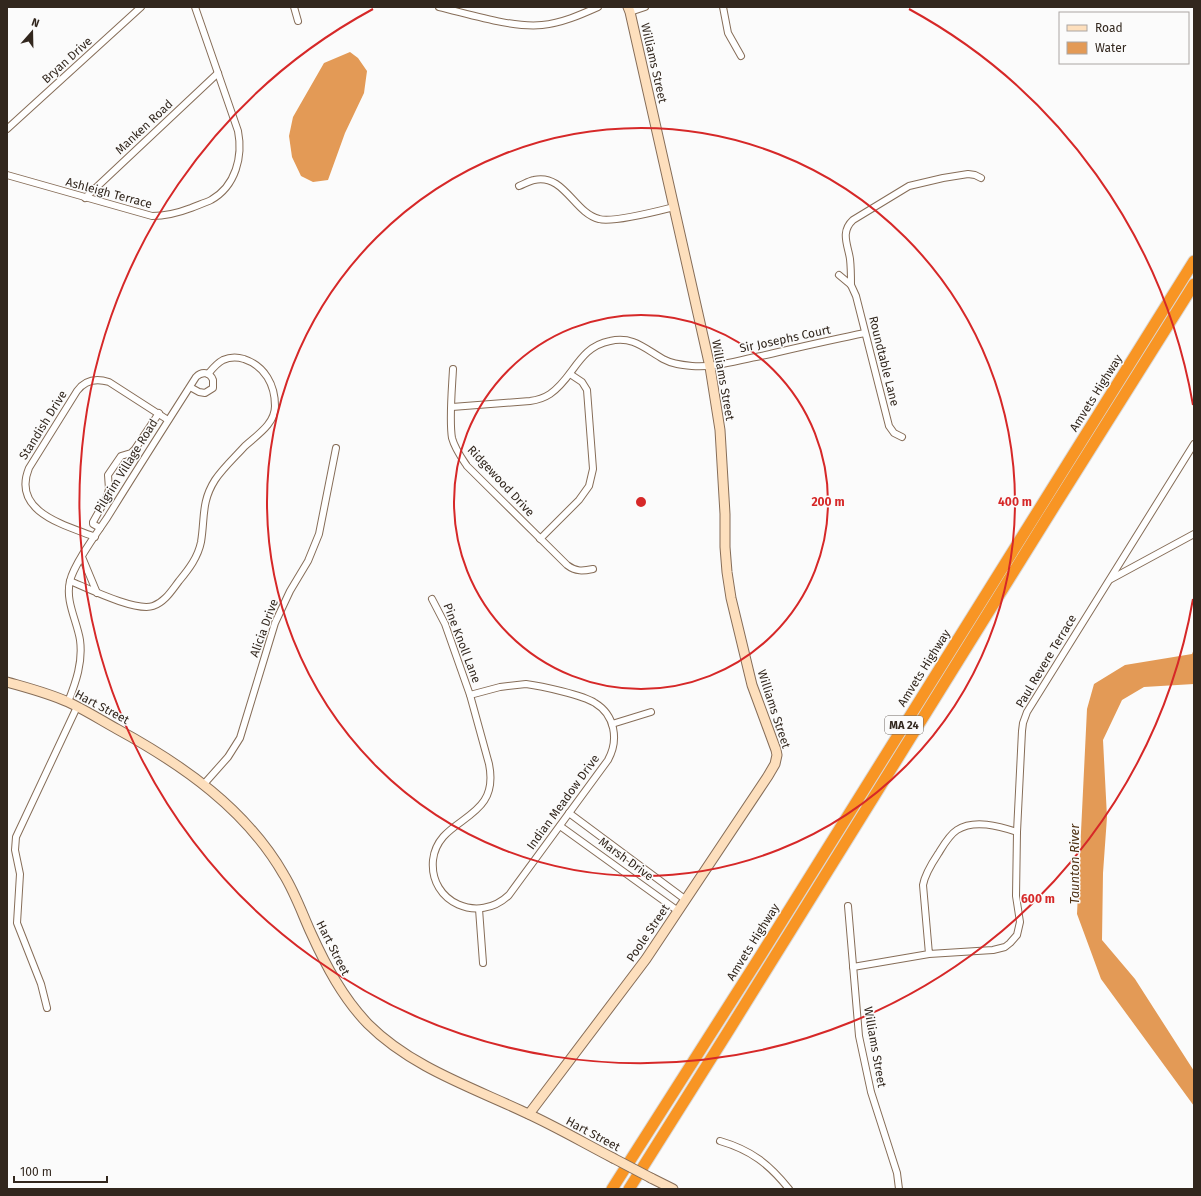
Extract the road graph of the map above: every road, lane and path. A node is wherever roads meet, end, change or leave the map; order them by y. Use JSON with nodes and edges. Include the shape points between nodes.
{"nodes":[{"id":1,"x":141,"y":7,"type":"edge"},
{"id":2,"x":195,"y":7,"type":"edge"},
{"id":3,"x":294,"y":7,"type":"edge"},
{"id":4,"x":439,"y":7,"type":"edge"},
{"id":5,"x":598,"y":7,"type":"edge"},
{"id":6,"x":646,"y":7,"type":"edge"},
{"id":7,"x":723,"y":7,"type":"edge"},
{"id":8,"x":629,"y":10,"type":"edge"},
{"id":9,"x":298,"y":21,"type":"dead end"},
{"id":10,"x":741,"y":56,"type":"dead end"},
{"id":11,"x":218,"y":73,"type":"junction"},
{"id":12,"x":7,"y":129,"type":"edge"},
{"id":13,"x":7,"y":175,"type":"edge"},
{"id":14,"x":981,"y":178,"type":"dead end"},
{"id":15,"x":519,"y":186,"type":"dead end"},
{"id":16,"x":85,"y":198,"type":"junction"},
{"id":17,"x":674,"y":207,"type":"junction"},
{"id":18,"x":1194,"y":261,"type":"edge"},
{"id":19,"x":839,"y":275,"type":"dead end"},
{"id":20,"x":1194,"y":284,"type":"edge"},
{"id":21,"x":852,"y":285,"type":"junction"},
{"id":22,"x":865,"y":333,"type":"junction"},
{"id":23,"x":710,"y":367,"type":"junction"},
{"id":24,"x":453,"y":369,"type":"dead end"},
{"id":25,"x":208,"y":374,"type":"junction"},
{"id":26,"x":570,"y":374,"type":"junction"},
{"id":27,"x":190,"y":387,"type":"junction"},
{"id":28,"x":452,"y":407,"type":"junction"},
{"id":29,"x":159,"y":414,"type":"junction"},
{"id":30,"x":168,"y":420,"type":"junction"},
{"id":31,"x":902,"y":437,"type":"dead end"},
{"id":32,"x":1194,"y":444,"type":"edge"},
{"id":33,"x":336,"y":448,"type":"dead end"},
{"id":34,"x":100,"y":528,"type":"junction"},
{"id":35,"x":1194,"y":534,"type":"edge"},
{"id":36,"x":95,"y":537,"type":"junction"},
{"id":37,"x":540,"y":539,"type":"junction"},
{"id":38,"x":82,"y":557,"type":"junction"},
{"id":39,"x":593,"y":569,"type":"dead end"},
{"id":40,"x":70,"y":580,"type":"junction"},
{"id":41,"x":1109,"y":580,"type":"junction"},
{"id":42,"x":97,"y":593,"type":"junction"},
{"id":43,"x":432,"y":599,"type":"dead end"},
{"id":44,"x":7,"y":682,"type":"edge"},
{"id":45,"x":470,"y":695,"type":"junction"},
{"id":46,"x":68,"y":702,"type":"junction"},
{"id":47,"x":77,"y":707,"type":"junction"},
{"id":48,"x":651,"y":712,"type":"dead end"},
{"id":49,"x":612,"y":724,"type":"junction"},
{"id":50,"x":776,"y":759,"type":"joint"},
{"id":51,"x":204,"y":784,"type":"junction"},
{"id":52,"x":569,"y":814,"type":"junction"},
{"id":53,"x":560,"y":826,"type":"junction"},
{"id":54,"x":1017,"y":832,"type":"junction"},
{"id":55,"x":686,"y":900,"type":"junction"},
{"id":56,"x":848,"y":906,"type":"dead end"},
{"id":57,"x":479,"y":909,"type":"junction"},
{"id":58,"x":678,"y":911,"type":"junction"},
{"id":59,"x":929,"y":954,"type":"junction"},
{"id":60,"x":483,"y":963,"type":"dead end"},
{"id":61,"x":853,"y":967,"type":"junction"},
{"id":62,"x":47,"y":1008,"type":"dead end"},
{"id":63,"x":529,"y":1114,"type":"junction"},
{"id":64,"x":720,"y":1141,"type":"dead end"},
{"id":65,"x":612,"y":1189,"type":"edge"},
{"id":66,"x":629,"y":1189,"type":"edge"},
{"id":67,"x":673,"y":1189,"type":"edge"},
{"id":68,"x":789,"y":1189,"type":"edge"},
{"id":69,"x":899,"y":1189,"type":"edge"}],
"edges":[{"from":1,"to":12,"type":"street","name":"Bryan Drive"},
{"from":2,"to":11,"type":"street","name":"Ashleigh Terrace"},
{"from":3,"to":9,"type":"street"},
{"from":4,"to":5,"type":"street","via":[[521,25],[532,25],[568,20]]},
{"from":6,"to":8,"type":"street"},
{"from":7,"to":10,"type":"street","via":[[728,33]]},
{"from":8,"to":17,"type":"street","name":"Williams Street"},
{"from":11,"to":16,"type":"street","name":"Manken Road"},
{"from":11,"to":16,"type":"street","name":"Ashleigh Terrace","via":[[240,141],[233,177],[221,192],[203,203],[162,216],[141,214]]},
{"from":13,"to":16,"type":"street","name":"Ashleigh Terrace"},
{"from":14,"to":21,"type":"street","name":"Roundtable Lane","via":[[968,174],[909,186],[853,220],[845,234]]},
{"from":15,"to":17,"type":"street","via":[[534,180],[549,181],[564,189],[581,210],[600,220],[612,220]]},
{"from":17,"to":23,"type":"street","name":"Williams Street"},
{"from":18,"to":65,"type":"highway","name":"Amvets Highway","number":"MA 24"},
{"from":19,"to":21,"type":"street"},
{"from":20,"to":66,"type":"highway","number":"MA 24"},
{"from":21,"to":22,"type":"street","name":"Roundtable Lane"},
{"from":22,"to":23,"type":"street","name":"Sir Josephs Court"},
{"from":22,"to":31,"type":"street","name":"Roundtable Lane","via":[[889,426],[894,433]]},
{"from":23,"to":26,"type":"street","name":"Sir Josephs Court","via":[[676,364],[662,359],[638,343],[618,340],[592,347],[581,357]]},
{"from":23,"to":50,"type":"street","name":"Williams Street","via":[[720,430],[728,585],[752,685],[774,741]]},
{"from":24,"to":28,"type":"street","name":"Ridgewood Drive"},
{"from":25,"to":27,"type":"street","name":"Pilgrim Village Road","via":[[198,375]]},
{"from":25,"to":27,"type":"street","via":[[214,382],[211,390],[202,393]]},
{"from":25,"to":42,"type":"street","name":"Pilgrim Village Road","via":[[218,363],[228,358],[242,358],[255,364],[266,373],[272,386],[275,406],[272,418],[264,430],[240,452],[214,482],[204,507],[198,553],[166,597],[152,607],[146,607]]},
{"from":26,"to":28,"type":"street","name":"Sir Josephs Court","via":[[560,386],[542,399]]},
{"from":26,"to":37,"type":"street","via":[[582,382],[587,390],[592,477],[585,493]]},
{"from":27,"to":30,"type":"street","name":"Pilgrim Village Road"},
{"from":28,"to":37,"type":"street","name":"Ridgewood Drive","via":[[452,439],[461,457]]},
{"from":29,"to":30,"type":"street","name":"Standish Drive"},
{"from":29,"to":34,"type":"street","via":[[136,449],[121,456],[108,475],[107,497],[93,522]]},
{"from":29,"to":36,"type":"street","name":"Standish Drive","via":[[109,382],[97,379],[85,383],[77,391],[29,468],[26,488],[29,498],[39,512]]},
{"from":30,"to":34,"type":"street","name":"Pilgrim Village Road"},
{"from":32,"to":41,"type":"street","name":"Paul Revere Terrace"},
{"from":33,"to":51,"type":"street","name":"Alicia Drive","via":[[319,534],[308,561],[275,623],[240,738],[228,757]]},
{"from":34,"to":36,"type":"street","name":"Pilgrim Village Road"},
{"from":35,"to":41,"type":"street","name":"Paul Revere Terrace"},
{"from":36,"to":38,"type":"street","name":"Pilgrim Village Road"},
{"from":37,"to":39,"type":"street","name":"Ridgewood Drive","via":[[570,568],[582,572]]},
{"from":38,"to":40,"type":"street","name":"Pilgrim Village Road"},
{"from":38,"to":42,"type":"street"},
{"from":40,"to":42,"type":"street","name":"Pilgrim Village Road"},
{"from":40,"to":46,"type":"street","name":"Pilgrim Village Road","via":[[70,600],[81,655]]},
{"from":41,"to":54,"type":"street","name":"Paul Revere Terrace","via":[[1025,716]]},
{"from":43,"to":45,"type":"street","name":"Pine Knoll Lane","via":[[448,632]]},
{"from":44,"to":46,"type":"street","name":"Hart Street"},
{"from":45,"to":49,"type":"street","via":[[515,685],[531,685],[592,701],[602,709]]},
{"from":45,"to":57,"type":"street","name":"Indian Meadow Drive","via":[[489,764],[490,786],[478,808],[440,841],[433,866],[436,883],[447,897],[461,906]]},
{"from":46,"to":47,"type":"street","name":"Hart Street"},
{"from":47,"to":51,"type":"street","name":"Hart Street","via":[[155,751]]},
{"from":47,"to":62,"type":"street","via":[[16,837],[15,850],[20,874],[17,924],[41,984]]},
{"from":48,"to":49,"type":"street"},
{"from":49,"to":52,"type":"street","name":"Indian Meadow Drive","via":[[614,738],[610,756]]},
{"from":50,"to":55,"type":"street","name":"Poole Street","via":[[768,776]]},
{"from":51,"to":63,"type":"street","name":"Hart Street","via":[[245,823],[277,863],[341,990],[370,1026],[419,1062]]},
{"from":52,"to":53,"type":"street","name":"Indian Meadow Drive"},
{"from":52,"to":55,"type":"street","name":"Marsh Drive"},
{"from":53,"to":57,"type":"street","name":"Indian Meadow Drive","via":[[509,895],[495,905]]},
{"from":53,"to":58,"type":"street","name":"Marsh Drive"},
{"from":54,"to":59,"type":"street","via":[[997,826],[972,825],[956,830],[945,843],[923,885]]},
{"from":54,"to":59,"type":"street","name":"Paul Revere Terrace","via":[[1016,896],[1020,922],[1015,938],[1005,946],[992,950]]},
{"from":55,"to":58,"type":"street","name":"Poole Street"},
{"from":56,"to":61,"type":"street","name":"Williams Street"},
{"from":57,"to":60,"type":"street"},
{"from":58,"to":63,"type":"street","name":"Poole Street","via":[[646,959]]},
{"from":59,"to":61,"type":"street","name":"Paul Revere Terrace"},
{"from":61,"to":69,"type":"street","name":"Williams Street","via":[[857,1024],[866,1071],[897,1173]]},
{"from":63,"to":67,"type":"street","name":"Hart Street","bridge":true},
{"from":64,"to":68,"type":"street","via":[[755,1156]]}]}
